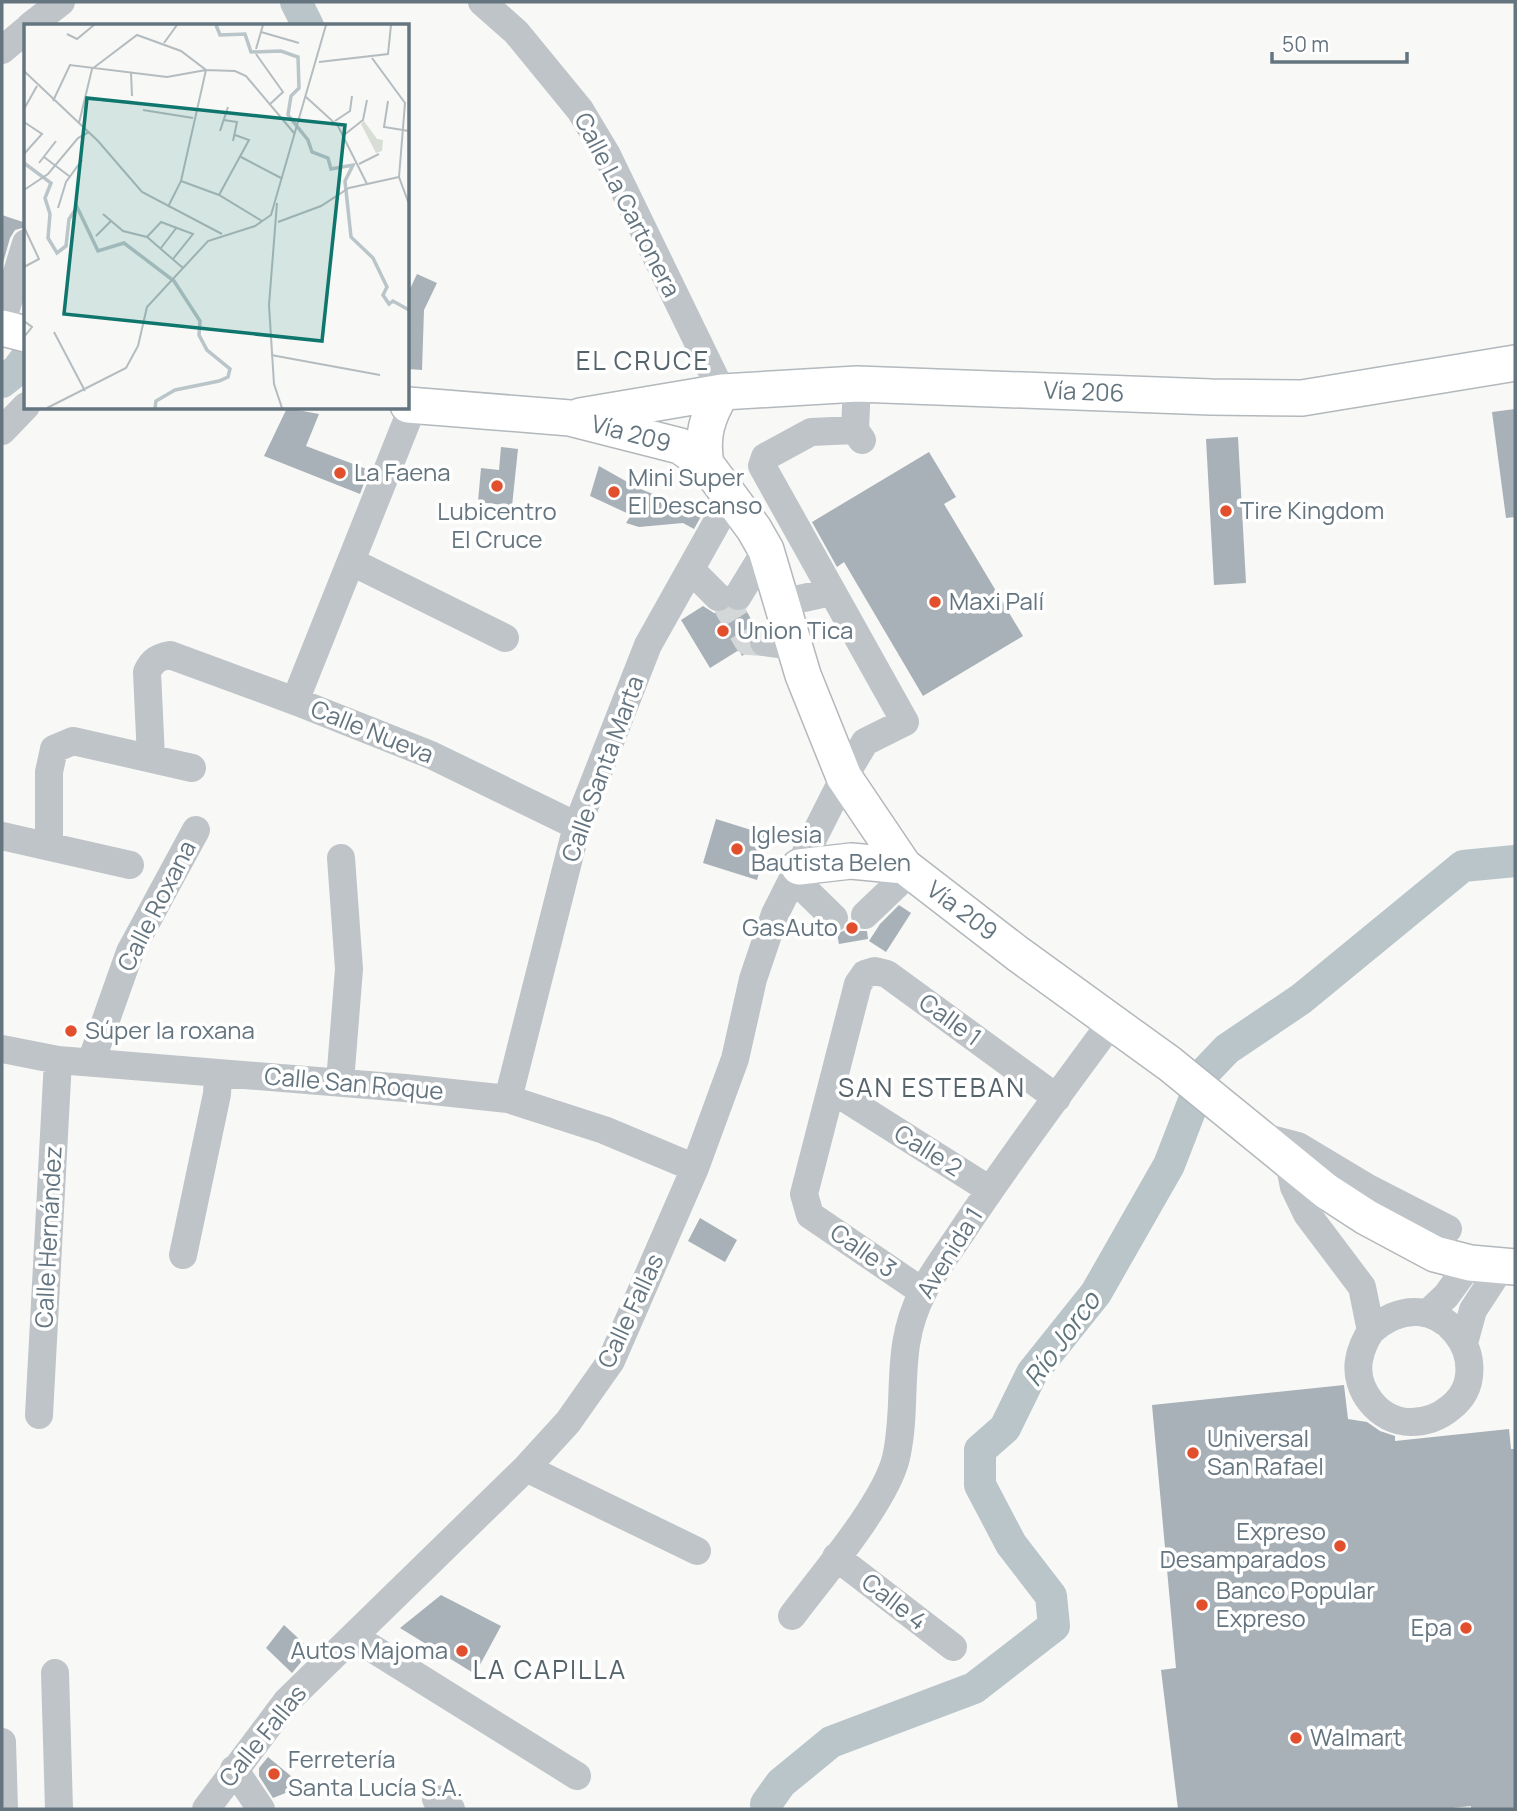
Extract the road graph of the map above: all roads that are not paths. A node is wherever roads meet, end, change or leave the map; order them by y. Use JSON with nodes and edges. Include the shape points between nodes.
{"nodes":[{"id":1,"x":61,"y":2,"type":"edge"},
{"id":2,"x":482,"y":2,"type":"edge"},
{"id":3,"x":33,"y":24,"type":"edge"},
{"id":4,"x":24,"y":32,"type":"edge"},
{"id":5,"x":2,"y":50,"type":"edge"},
{"id":6,"x":24,"y":255,"type":"edge"},
{"id":7,"x":12,"y":329,"type":"edge"},
{"id":8,"x":1515,"y":363,"type":"edge"},
{"id":9,"x":857,"y":384,"type":"junction"},
{"id":10,"x":722,"y":392,"type":"junction"},
{"id":11,"x":411,"y":405,"type":"edge"},
{"id":12,"x":24,"y":408,"type":"edge"},
{"id":13,"x":409,"y":410,"type":"edge"},
{"id":14,"x":570,"y":418,"type":"junction"},
{"id":15,"x":2,"y":431,"type":"edge"},
{"id":16,"x":693,"y":455,"type":"junction"},
{"id":17,"x":731,"y":497,"type":"junction"},
{"id":18,"x":766,"y":550,"type":"junction"},
{"id":19,"x":352,"y":562,"type":"junction"},
{"id":20,"x":691,"y":570,"type":"junction"},
{"id":21,"x":831,"y":592,"type":"junction"},
{"id":22,"x":781,"y":603,"type":"junction"},
{"id":23,"x":505,"y":638,"type":"dead end"},
{"id":24,"x":295,"y":701,"type":"junction"},
{"id":25,"x":151,"y":758,"type":"junction"},
{"id":26,"x":192,"y":768,"type":"dead end"},
{"id":27,"x":844,"y":777,"type":"junction"},
{"id":28,"x":577,"y":826,"type":"junction"},
{"id":29,"x":196,"y":830,"type":"dead end"},
{"id":30,"x":2,"y":836,"type":"edge"},
{"id":31,"x":49,"y":846,"type":"junction"},
{"id":32,"x":341,"y":859,"type":"dead end"},
{"id":33,"x":130,"y":865,"type":"dead end"},
{"id":34,"x":907,"y":869,"type":"junction"},
{"id":35,"x":796,"y":873,"type":"junction"},
{"id":36,"x":865,"y":915,"type":"dead end"},
{"id":37,"x":834,"y":918,"type":"dead end"},
{"id":38,"x":1111,"y":1023,"type":"junction"},
{"id":39,"x":2,"y":1049,"type":"edge"},
{"id":40,"x":58,"y":1060,"type":"junction"},
{"id":41,"x":91,"y":1062,"type":"junction"},
{"id":42,"x":218,"y":1073,"type":"junction"},
{"id":43,"x":340,"y":1083,"type":"junction"},
{"id":44,"x":832,"y":1090,"type":"junction"},
{"id":45,"x":1056,"y":1098,"type":"junction"},
{"id":46,"x":508,"y":1099,"type":"junction"},
{"id":47,"x":1252,"y":1129,"type":"junction"},
{"id":48,"x":1288,"y":1158,"type":"junction"},
{"id":49,"x":695,"y":1168,"type":"junction"},
{"id":50,"x":990,"y":1189,"type":"junction"},
{"id":51,"x":1448,"y":1229,"type":"dead end"},
{"id":52,"x":183,"y":1255,"type":"dead end"},
{"id":53,"x":1495,"y":1266,"type":"edge"},
{"id":54,"x":923,"y":1292,"type":"junction"},
{"id":55,"x":1428,"y":1313,"type":"junction"},
{"id":56,"x":1371,"y":1331,"type":"junction"},
{"id":57,"x":1464,"y":1343,"type":"junction"},
{"id":58,"x":39,"y":1415,"type":"dead end"},
{"id":59,"x":526,"y":1468,"type":"junction"},
{"id":60,"x":697,"y":1551,"type":"dead end"},
{"id":61,"x":836,"y":1557,"type":"junction"},
{"id":62,"x":792,"y":1616,"type":"dead end"},
{"id":63,"x":354,"y":1637,"type":"junction"},
{"id":64,"x":953,"y":1647,"type":"dead end"},
{"id":65,"x":55,"y":1673,"type":"dead end"},
{"id":66,"x":2,"y":1742,"type":"edge"},
{"id":67,"x":234,"y":1769,"type":"junction"},
{"id":68,"x":577,"y":1776,"type":"dead end"},
{"id":69,"x":5,"y":1809,"type":"edge"},
{"id":70,"x":59,"y":1809,"type":"edge"},
{"id":71,"x":206,"y":1809,"type":"edge"},
{"id":72,"x":261,"y":1809,"type":"edge"}],
"edges":[{"from":1,"to":3,"type":"street"},
{"from":2,"to":10,"type":"street","name":"Calle La Cartonera","via":[[540,59],[587,121]]},
{"from":4,"to":5,"type":"street"},
{"from":6,"to":7,"type":"street"},
{"from":8,"to":9,"type":"main road","name":"Vía 206","via":[[1302,398]]},
{"from":9,"to":10,"type":"main road","name":"Vía 206"},
{"from":9,"to":21,"type":"street","via":[[858,435],[811,432],[765,457],[762,466]]},
{"from":10,"to":14,"type":"main road","name":"Vía 206"},
{"from":10,"to":16,"type":"main road","via":[[693,412],[684,428]]},
{"from":11,"to":14,"type":"main road","name":"Vía 209"},
{"from":12,"to":15,"type":"street"},
{"from":13,"to":19,"type":"street"},
{"from":14,"to":16,"type":"main road","name":"Vía 209"},
{"from":16,"to":17,"type":"main road","name":"Vía 209"},
{"from":17,"to":18,"type":"main road","name":"Vía 209"},
{"from":17,"to":20,"type":"street","name":"Calle Santa Marta"},
{"from":18,"to":20,"type":"street","via":[[728,597]]},
{"from":18,"to":22,"type":"main road","name":"Vía 209"},
{"from":19,"to":23,"type":"street"},
{"from":19,"to":24,"type":"street"},
{"from":20,"to":28,"type":"street","name":"Calle Santa Marta","via":[[648,645]]},
{"from":21,"to":22,"type":"street"},
{"from":21,"to":27,"type":"street","name":"Calle Fallas","via":[[905,722],[865,742]]},
{"from":22,"to":27,"type":"main road","name":"Vía 209","via":[[779,644],[814,706]]},
{"from":24,"to":25,"type":"street","name":"Calle Nueva","via":[[170,654],[161,656],[147,672]]},
{"from":24,"to":28,"type":"street","name":"Calle Nueva","via":[[431,755]]},
{"from":25,"to":26,"type":"street"},
{"from":25,"to":31,"type":"street","via":[[73,741],[54,749],[49,772]]},
{"from":27,"to":34,"type":"main road","name":"Vía 209"},
{"from":27,"to":35,"type":"street","name":"Calle Fallas"},
{"from":28,"to":46,"type":"street","name":"Calle Santa Marta"},
{"from":29,"to":41,"type":"street","name":"Calle Roxana","via":[[130,951]]},
{"from":30,"to":31,"type":"street"},
{"from":31,"to":33,"type":"street"},
{"from":32,"to":43,"type":"street","via":[[349,969]]},
{"from":34,"to":35,"type":"main road","via":[[851,861]]},
{"from":34,"to":36,"type":"street"},
{"from":34,"to":38,"type":"main road","name":"Vía 209"},
{"from":35,"to":37,"type":"street"},
{"from":35,"to":49,"type":"street","name":"Calle Fallas","via":[[775,914],[753,979],[735,1059]]},
{"from":38,"to":45,"type":"street","name":"Avenida 1"},
{"from":38,"to":47,"type":"main road","name":"Vía 209"},
{"from":39,"to":40,"type":"street","name":"Calle San Roque"},
{"from":40,"to":41,"type":"street","name":"Calle San Roque"},
{"from":40,"to":58,"type":"street","name":"Calle Hernández"},
{"from":41,"to":42,"type":"street","name":"Calle San Roque"},
{"from":42,"to":43,"type":"street","name":"Calle San Roque"},
{"from":42,"to":52,"type":"street"},
{"from":43,"to":46,"type":"street","name":"Calle San Roque"},
{"from":44,"to":45,"type":"street","name":"Calle 1","via":[[858,984],[865,974],[875,971],[887,974]]},
{"from":44,"to":50,"type":"street","name":"Calle 2"},
{"from":44,"to":54,"type":"street","name":"Calle 3","via":[[804,1194],[810,1215]]},
{"from":45,"to":50,"type":"street","name":"Avenida 1"},
{"from":46,"to":49,"type":"street","name":"Calle San Roque","via":[[604,1130]]},
{"from":47,"to":48,"type":"main road","name":"Vía 209"},
{"from":47,"to":51,"type":"street","via":[[1298,1146]]},
{"from":48,"to":53,"type":"main road","name":"Vía 209","via":[[1326,1191],[1435,1254]]},
{"from":48,"to":56,"type":"street","via":[[1307,1214],[1362,1287]]},
{"from":49,"to":59,"type":"street","name":"Calle Fallas","via":[[611,1361],[568,1422]]},
{"from":50,"to":54,"type":"street","name":"Avenida 1"},
{"from":53,"to":55,"type":"street","via":[[1446,1296]]},
{"from":53,"to":57,"type":"street","via":[[1473,1310]]},
{"from":54,"to":61,"type":"street","name":"Avenida 1","via":[[903,1354],[895,1461],[880,1494]]},
{"from":55,"to":56,"type":"street","via":[[1397,1313]]},
{"from":55,"to":57,"type":"street","via":[[1444,1320]]},
{"from":56,"to":57,"type":"street","via":[[1362,1346],[1359,1379],[1376,1408],[1406,1422],[1423,1422],[1454,1405],[1465,1389],[1469,1371]]},
{"from":59,"to":60,"type":"street"},
{"from":59,"to":63,"type":"street","name":"Calle Fallas"},
{"from":61,"to":62,"type":"street","name":"Avenida 1"},
{"from":61,"to":64,"type":"street","name":"Calle 4"},
{"from":63,"to":67,"type":"street","name":"Calle Fallas","via":[[287,1700]]},
{"from":63,"to":68,"type":"street"},
{"from":65,"to":70,"type":"street"},
{"from":66,"to":69,"type":"street"},
{"from":67,"to":71,"type":"street","name":"Calle Fallas"},
{"from":67,"to":72,"type":"street"}]}
